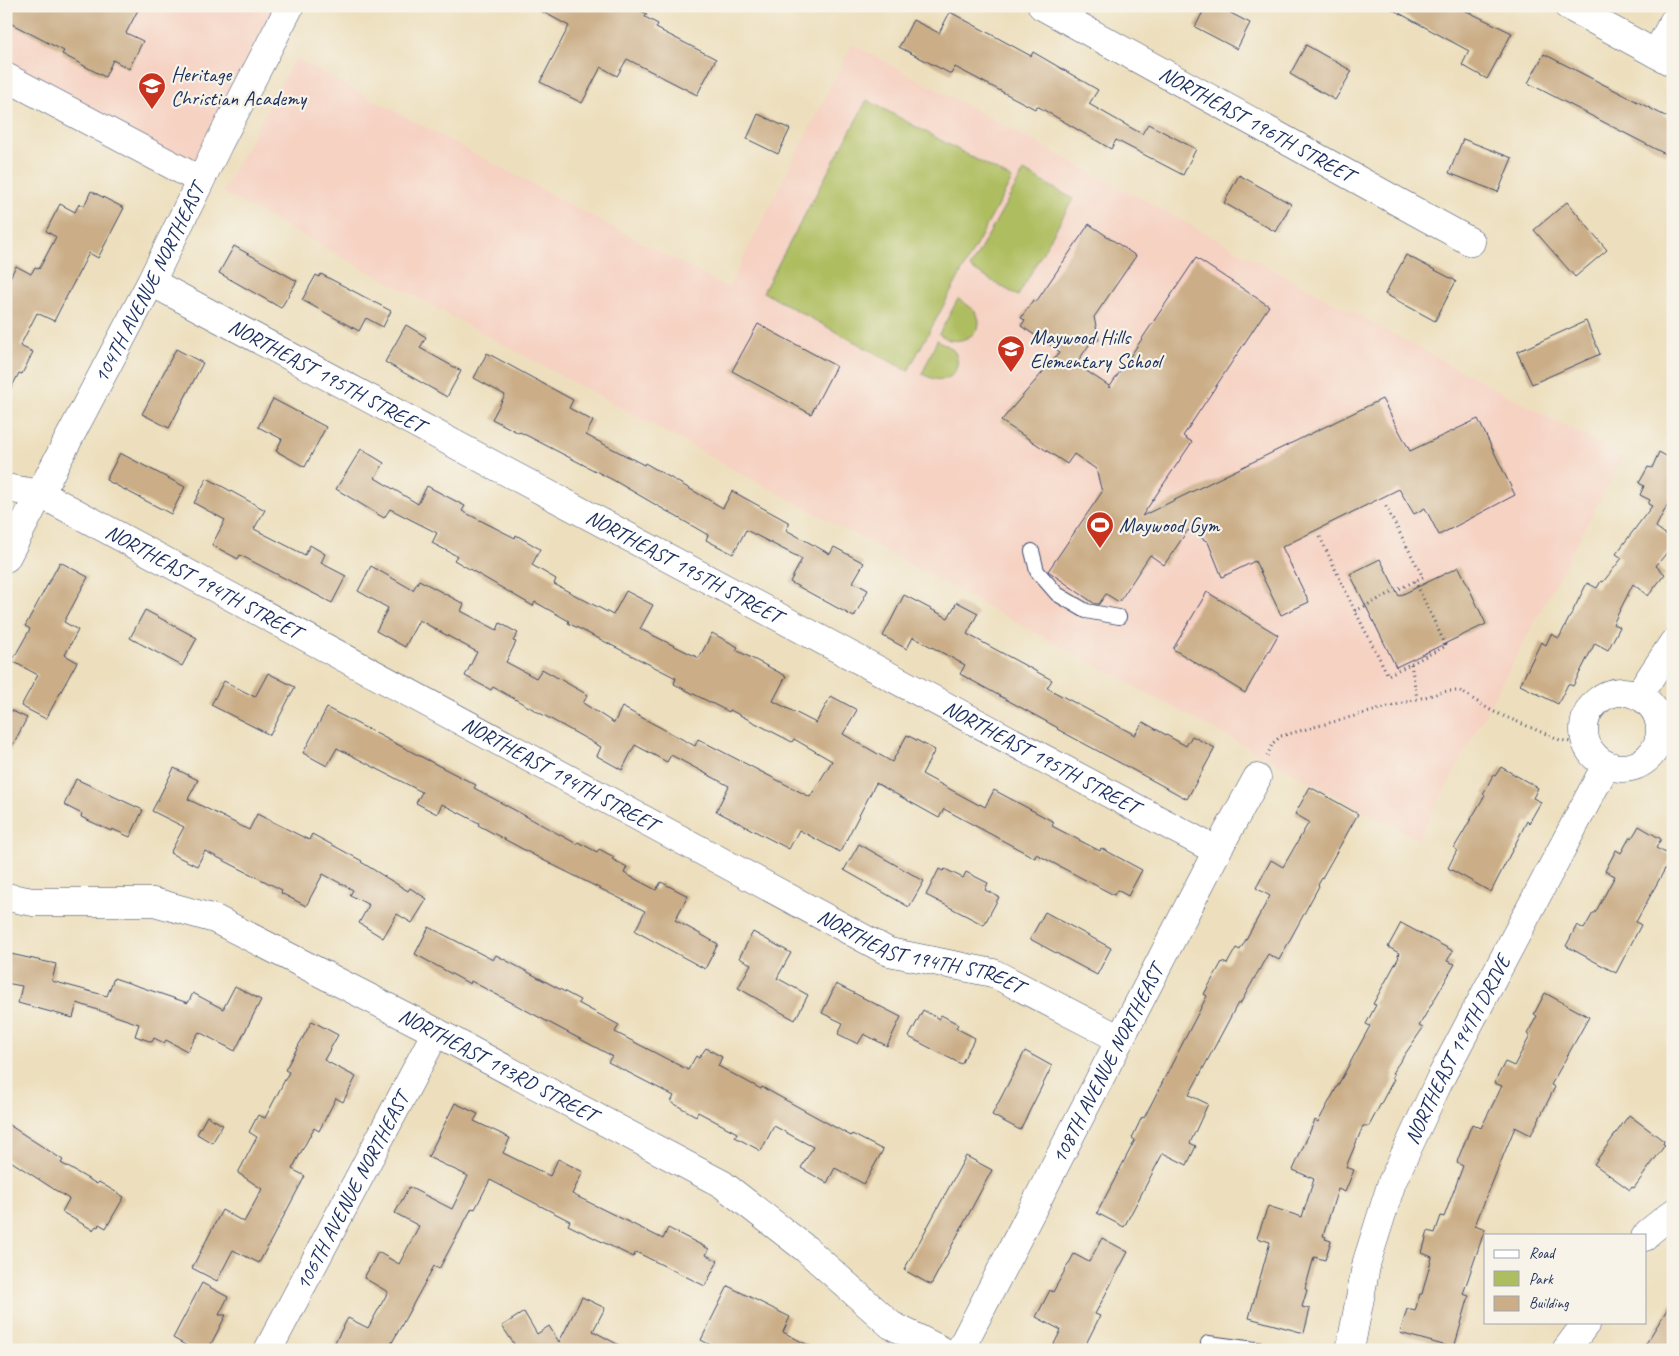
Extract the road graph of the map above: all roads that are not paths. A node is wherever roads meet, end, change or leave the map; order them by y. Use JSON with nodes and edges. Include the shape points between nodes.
{"nodes":[{"id":1,"x":290,"y":6,"type":"edge"},
{"id":2,"x":1042,"y":6,"type":"edge"},
{"id":3,"x":1568,"y":6,"type":"edge"},
{"id":4,"x":1673,"y":22,"type":"edge"},
{"id":5,"x":1664,"y":58,"type":"edge"},
{"id":6,"x":6,"y":77,"type":"edge"},
{"id":7,"x":200,"y":180,"type":"junction"},
{"id":8,"x":1471,"y":242,"type":"dead end"},
{"id":9,"x":151,"y":282,"type":"junction"},
{"id":10,"x":6,"y":488,"type":"edge"},
{"id":11,"x":41,"y":494,"type":"junction"},
{"id":12,"x":1032,"y":551,"type":"dead end"},
{"id":13,"x":6,"y":558,"type":"edge"},
{"id":14,"x":1119,"y":617,"type":"dead end"},
{"id":15,"x":1673,"y":642,"type":"edge"},
{"id":16,"x":1638,"y":696,"type":"junction"},
{"id":17,"x":1606,"y":765,"type":"junction"},
{"id":18,"x":1258,"y":778,"type":"road end"},
{"id":19,"x":1217,"y":851,"type":"junction"},
{"id":20,"x":6,"y":897,"type":"edge"},
{"id":21,"x":436,"y":1032,"type":"junction"},
{"id":22,"x":1120,"y":1039,"type":"junction"},
{"id":23,"x":1673,"y":1213,"type":"edge"},
{"id":24,"x":1646,"y":1235,"type":"edge"},
{"id":25,"x":1586,"y":1324,"type":"edge"},
{"id":26,"x":1208,"y":1343,"type":"dead end"},
{"id":27,"x":268,"y":1350,"type":"edge"},
{"id":28,"x":941,"y":1350,"type":"edge"},
{"id":29,"x":960,"y":1350,"type":"edge"},
{"id":30,"x":1262,"y":1350,"type":"edge"},
{"id":31,"x":1350,"y":1350,"type":"edge"},
{"id":32,"x":1566,"y":1350,"type":"edge"}],
"edges":[{"from":1,"to":7,"type":"street","name":"104TH AVENUE NORTHEAST"},
{"from":2,"to":8,"type":"street","name":"NORTHEAST 196TH STREET"},
{"from":3,"to":5,"type":"street"},
{"from":4,"to":5,"type":"street"},
{"from":6,"to":7,"type":"street"},
{"from":7,"to":9,"type":"street","name":"104TH AVENUE NORTHEAST"},
{"from":9,"to":11,"type":"street","name":"104TH AVENUE NORTHEAST"},
{"from":9,"to":19,"type":"street","name":"NORTHEAST 195TH STREET"},
{"from":10,"to":11,"type":"street","name":"NORTHEAST 194TH STREET"},
{"from":11,"to":13,"type":"street","name":"104TH AVENUE NORTHEAST"},
{"from":11,"to":22,"type":"street","name":"NORTHEAST 194TH STREET","via":[[889,952],[993,973]]},
{"from":12,"to":14,"type":"lane","via":[[1037,572],[1057,594],[1086,611]]},
{"from":15,"to":16,"type":"street"},
{"from":16,"to":17,"type":"street","via":[[1628,692],[1607,695],[1597,701],[1585,719],[1587,745],[1596,759]]},
{"from":16,"to":17,"type":"street","via":[[1655,710],[1661,730],[1659,742],[1647,760],[1638,765],[1616,768]]},
{"from":17,"to":31,"type":"street","name":"NORTHEAST 194TH DRIVE","via":[[1440,1079],[1392,1182],[1367,1261]]},
{"from":18,"to":19,"type":"street","name":"108TH AVENUE NORTHEAST"},
{"from":19,"to":22,"type":"street","name":"108TH AVENUE NORTHEAST"},
{"from":20,"to":21,"type":"street","name":"NORTHEAST 193RD STREET","via":[[34,902],[154,902],[215,919]]},
{"from":21,"to":27,"type":"street","name":"106TH AVENUE NORTHEAST"},
{"from":21,"to":28,"type":"street","name":"NORTHEAST 193RD STREET","via":[[722,1184],[806,1249],[891,1325]]},
{"from":22,"to":29,"type":"street","name":"108TH AVENUE NORTHEAST"},
{"from":23,"to":24,"type":"street"},
{"from":25,"to":32,"type":"street"},
{"from":26,"to":30,"type":"lane"}]}
